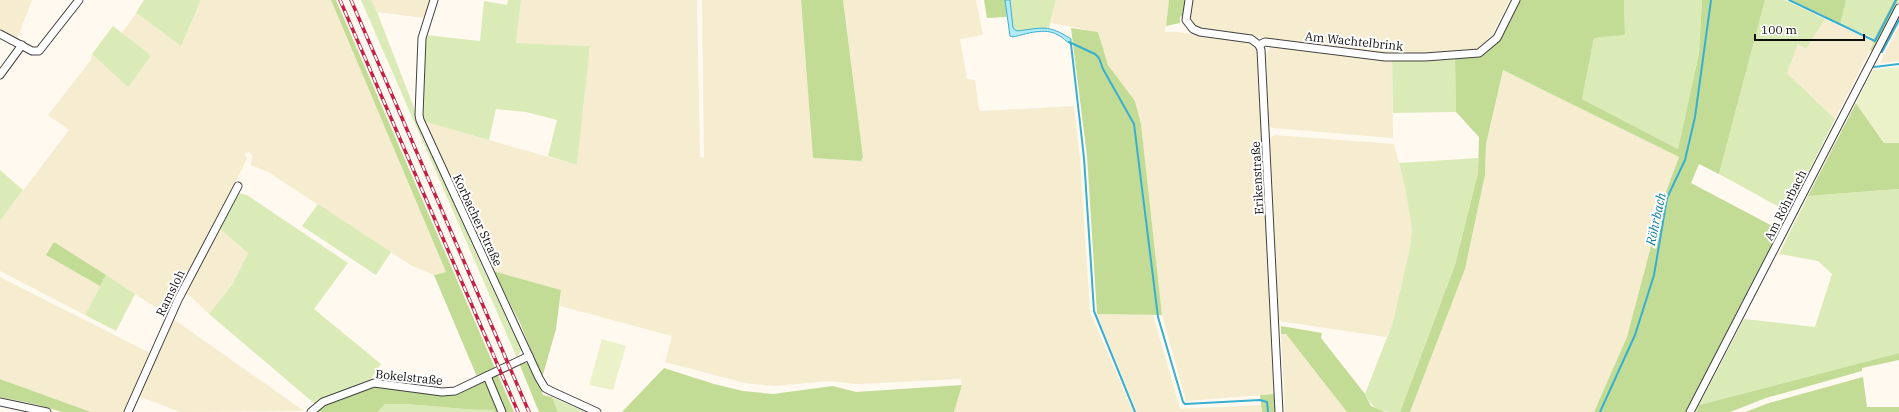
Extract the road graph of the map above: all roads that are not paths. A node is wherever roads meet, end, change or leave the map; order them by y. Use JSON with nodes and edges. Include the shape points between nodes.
{"nodes":[{"id":1,"x":79,"y":0,"type":"edge"},
{"id":2,"x":434,"y":0,"type":"edge"},
{"id":3,"x":1189,"y":0,"type":"edge"},
{"id":4,"x":1516,"y":0,"type":"edge"},
{"id":5,"x":1899,"y":8,"type":"edge"},
{"id":6,"x":0,"y":34,"type":"edge"},
{"id":7,"x":22,"y":45,"type":"junction"},
{"id":8,"x":1259,"y":45,"type":"junction"},
{"id":9,"x":0,"y":74,"type":"edge"},
{"id":10,"x":238,"y":186,"type":"dead end"},
{"id":11,"x":529,"y":356,"type":"junction"},
{"id":12,"x":487,"y":376,"type":"junction"},
{"id":13,"x":0,"y":402,"type":"edge"},
{"id":14,"x":48,"y":412,"type":"edge"},
{"id":15,"x":128,"y":412,"type":"edge"},
{"id":16,"x":311,"y":412,"type":"edge"},
{"id":17,"x":502,"y":412,"type":"edge"},
{"id":18,"x":596,"y":412,"type":"edge"},
{"id":19,"x":1279,"y":412,"type":"edge"},
{"id":20,"x":1690,"y":412,"type":"edge"}],
"edges":[{"from":1,"to":7,"type":"street","via":[[43,48],[35,51]]},
{"from":2,"to":11,"type":"street","name":"Korbacher Straße","via":[[422,38],[418,115]]},
{"from":3,"to":8,"type":"street","via":[[1186,20],[1193,29],[1251,39]]},
{"from":4,"to":8,"type":"street","name":"Am Wachtelbrink","via":[[1496,38],[1479,53],[1385,57],[1265,42]]},
{"from":5,"to":20,"type":"street","name":"Am Röhrbach"},
{"from":6,"to":7,"type":"street"},
{"from":7,"to":9,"type":"street"},
{"from":8,"to":19,"type":"street","name":"Erikenstraße"},
{"from":10,"to":15,"type":"street","name":"Ramsloh","via":[[178,300]]},
{"from":11,"to":12,"type":"street","name":"Bokelstraße"},
{"from":11,"to":18,"type":"street","name":"Korbacher Straße","via":[[545,388]]},
{"from":12,"to":16,"type":"street","name":"Bokelstraße","via":[[451,392],[369,384],[323,402]]},
{"from":12,"to":17,"type":"street"},
{"from":13,"to":14,"type":"street"}]}
